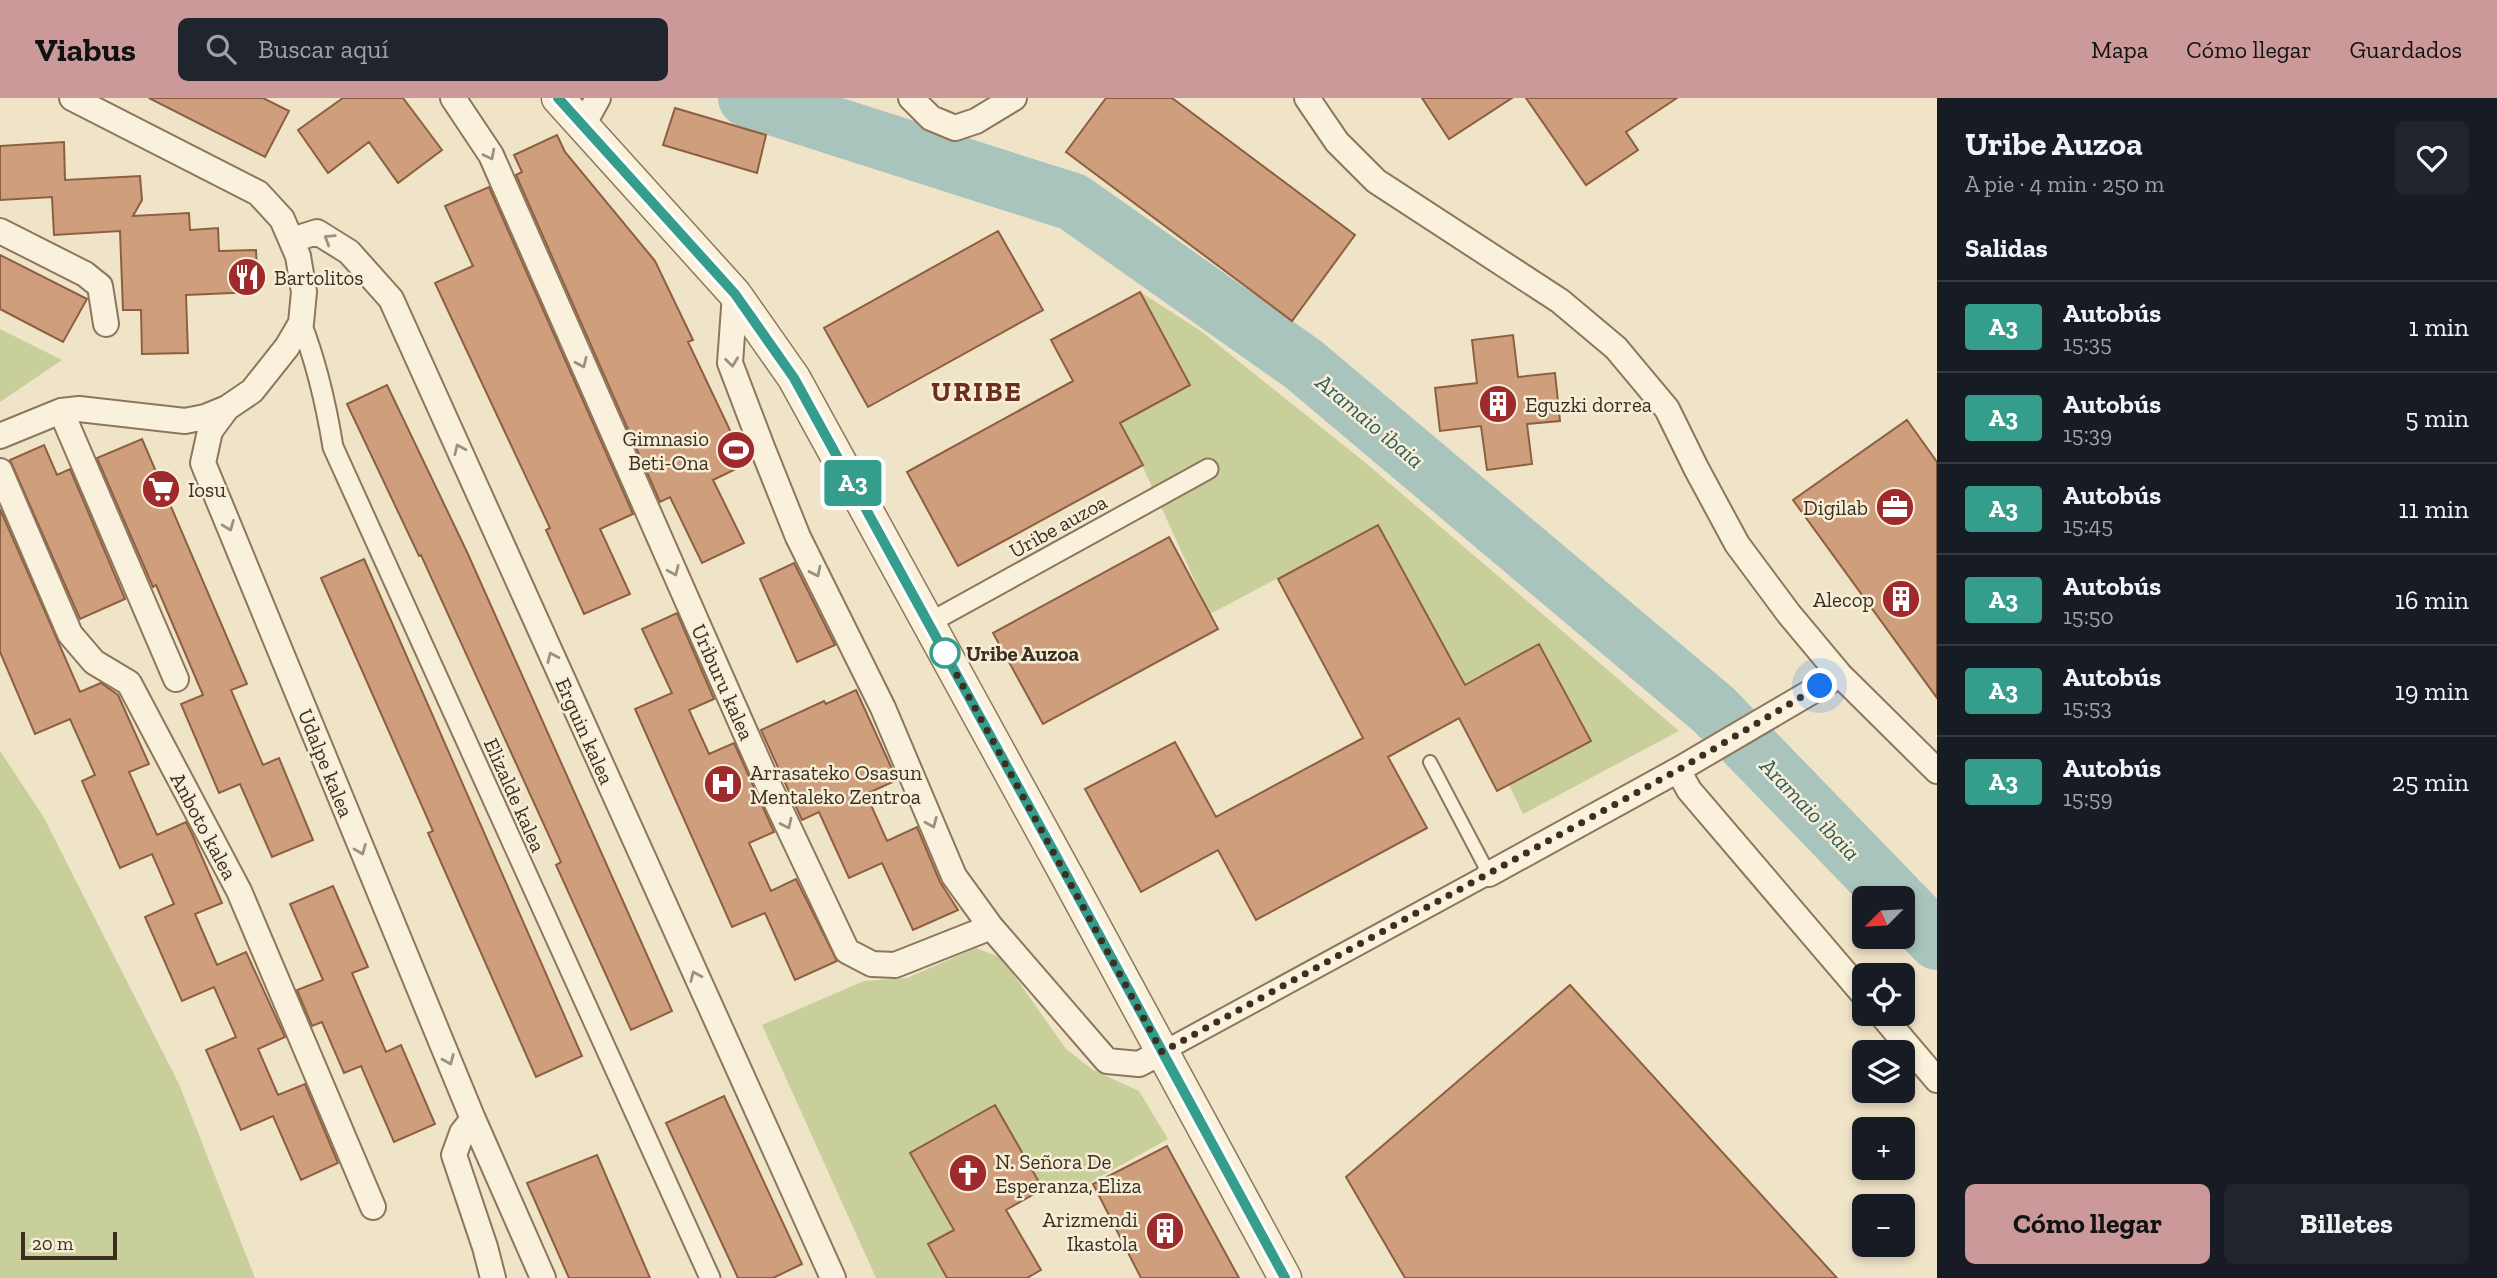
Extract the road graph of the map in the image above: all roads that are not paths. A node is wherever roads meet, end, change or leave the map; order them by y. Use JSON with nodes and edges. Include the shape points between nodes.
{"nodes":[{"id":1,"x":72,"y":98,"type":"edge"},
{"id":2,"x":453,"y":98,"type":"edge"},
{"id":3,"x":558,"y":98,"type":"edge"},
{"id":4,"x":911,"y":98,"type":"edge"},
{"id":5,"x":1014,"y":98,"type":"edge"},
{"id":6,"x":1307,"y":98,"type":"edge"},
{"id":7,"x":590,"y":111,"type":"edge"},
{"id":8,"x":0,"y":231,"type":"edge"},
{"id":9,"x":292,"y":240,"type":"junction"},
{"id":10,"x":735,"y":294,"type":"junction"},
{"id":11,"x":300,"y":323,"type":"junction"},
{"id":12,"x":106,"y":324,"type":"dead end"},
{"id":13,"x":227,"y":408,"type":"junction"},
{"id":14,"x":61,"y":411,"type":"junction"},
{"id":15,"x":0,"y":436,"type":"edge"},
{"id":16,"x":1208,"y":470,"type":"dead end"},
{"id":17,"x":0,"y":471,"type":"edge"},
{"id":18,"x":929,"y":623,"type":"junction"},
{"id":19,"x":1840,"y":675,"type":"junction"},
{"id":20,"x":176,"y":679,"type":"dead end"},
{"id":21,"x":1430,"y":762,"type":"dead end"},
{"id":22,"x":1678,"y":770,"type":"junction"},
{"id":23,"x":1937,"y":771,"type":"edge"},
{"id":24,"x":1489,"y":874,"type":"junction"},
{"id":25,"x":991,"y":927,"type":"junction"},
{"id":26,"x":1852,"y":981,"type":"edge"},
{"id":27,"x":1891,"y":1026,"type":"edge"},
{"id":28,"x":1162,"y":1052,"type":"junction"},
{"id":29,"x":1937,"y":1080,"type":"edge"},
{"id":30,"x":473,"y":1119,"type":"junction"},
{"id":31,"x":373,"y":1207,"type":"dead end"},
{"id":32,"x":493,"y":1278,"type":"edge"},
{"id":33,"x":543,"y":1278,"type":"edge"},
{"id":34,"x":710,"y":1278,"type":"edge"},
{"id":35,"x":833,"y":1278,"type":"edge"},
{"id":36,"x":1285,"y":1278,"type":"edge"}],
"edges":[{"from":1,"to":9,"type":"street","via":[[258,193],[282,219]]},
{"from":2,"to":25,"type":"street","name":"Uriburu kalea","one_way":true,"via":[[491,155],[768,784],[847,951],[872,964],[895,965]]},
{"from":3,"to":7,"type":"street"},
{"from":4,"to":5,"type":"street","via":[[931,117],[955,128]]},
{"from":6,"to":19,"type":"street","via":[[1337,142],[1376,181],[1560,301],[1616,348],[1667,409],[1737,544]]},
{"from":7,"to":10,"type":"street"},
{"from":8,"to":12,"type":"street","via":[[100,286]]},
{"from":9,"to":11,"type":"street","via":[[304,292]]},
{"from":35,"to":9,"type":"street","name":"Erguin kalea","one_way":true,"via":[[391,299],[349,252],[317,232]]},
{"from":10,"to":18,"type":"street","via":[[794,378]]},
{"from":10,"to":25,"type":"street","one_way":true,"via":[[730,363],[767,460],[799,537],[883,708],[954,876]]},
{"from":11,"to":13,"type":"street","via":[[253,391]]},
{"from":11,"to":34,"type":"street","name":"Elizalde kalea","via":[[325,400],[333,447]]},
{"from":13,"to":14,"type":"street","via":[[185,421]]},
{"from":13,"to":30,"type":"street","name":"Udalpe kalea","one_way":true,"via":[[210,431],[203,463]]},
{"from":14,"to":15,"type":"street"},
{"from":14,"to":20,"type":"street"},
{"from":16,"to":18,"type":"street","name":"Uribe auzoa"},
{"from":17,"to":31,"type":"street","name":"Anboto kalea","via":[[70,634],[94,662],[129,683],[239,891]]},
{"from":18,"to":28,"type":"street"},
{"from":19,"to":22,"type":"street"},
{"from":19,"to":23,"type":"street"},
{"from":21,"to":24,"type":"lane"},
{"from":22,"to":24,"type":"street"},
{"from":22,"to":26,"type":"street","via":[[1689,790]]},
{"from":24,"to":28,"type":"street"},
{"from":25,"to":28,"type":"street","via":[[1107,1061],[1139,1064]]},
{"from":27,"to":29,"type":"street"},
{"from":28,"to":36,"type":"street"},
{"from":30,"to":32,"type":"street","via":[[454,1155]]},
{"from":30,"to":33,"type":"street","name":"Udalpe kalea"}]}
